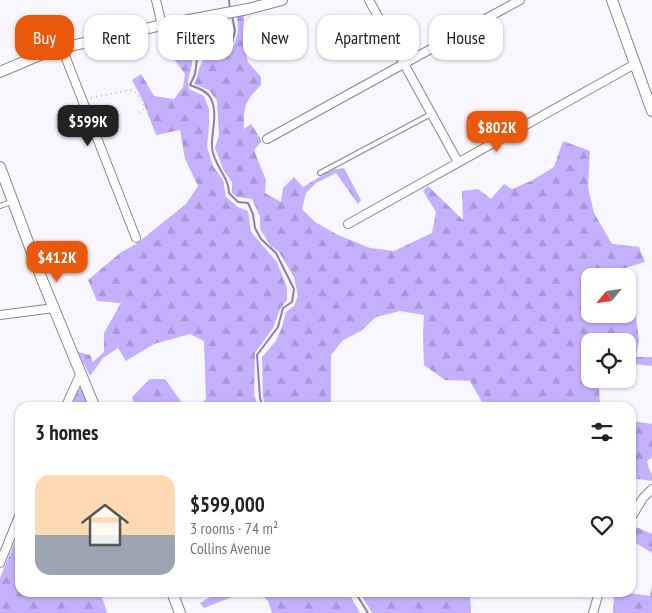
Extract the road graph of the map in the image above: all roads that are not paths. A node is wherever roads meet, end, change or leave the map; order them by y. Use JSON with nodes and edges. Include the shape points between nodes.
{"nodes":[{"id":1,"x":156,"y":0,"type":"edge"},
{"id":2,"x":282,"y":0,"type":"edge"},
{"id":3,"x":368,"y":0,"type":"edge"},
{"id":4,"x":520,"y":0,"type":"edge"},
{"id":5,"x":612,"y":0,"type":"edge"},
{"id":6,"x":160,"y":15,"type":"edge"},
{"id":7,"x":214,"y":15,"type":"edge"},
{"id":8,"x":158,"y":26,"type":"edge"},
{"id":9,"x":74,"y":45,"type":"edge"},
{"id":10,"x":28,"y":60,"type":"edge"},
{"id":11,"x":67,"y":60,"type":"edge"},
{"id":12,"x":404,"y":64,"type":"junction"},
{"id":13,"x":635,"y":64,"type":"junction"},
{"id":14,"x":0,"y":72,"type":"edge"},
{"id":15,"x":652,"y":111,"type":"edge"},
{"id":16,"x":431,"y":113,"type":"junction"},
{"id":17,"x":267,"y":139,"type":"dead end"},
{"id":18,"x":458,"y":162,"type":"junction"},
{"id":19,"x":0,"y":167,"type":"edge"},
{"id":20,"x":320,"y":173,"type":"dead end"},
{"id":21,"x":13,"y":201,"type":"junction"},
{"id":22,"x":0,"y":206,"type":"edge"},
{"id":23,"x":348,"y":224,"type":"dead end"},
{"id":24,"x":136,"y":238,"type":"dead end"},
{"id":25,"x":54,"y":308,"type":"junction"},
{"id":26,"x":0,"y":315,"type":"edge"},
{"id":27,"x":81,"y":374,"type":"junction"},
{"id":28,"x":68,"y":402,"type":"edge"},
{"id":29,"x":93,"y":402,"type":"edge"},
{"id":30,"x":652,"y":489,"type":"edge"},
{"id":31,"x":636,"y":510,"type":"edge"},
{"id":32,"x":15,"y":526,"type":"edge"},
{"id":33,"x":0,"y":562,"type":"edge"},
{"id":34,"x":174,"y":597,"type":"edge"},
{"id":35,"x":598,"y":597,"type":"edge"},
{"id":36,"x":180,"y":613,"type":"edge"},
{"id":37,"x":593,"y":613,"type":"edge"}],
"edges":[{"from":1,"to":6,"type":"street"},
{"from":2,"to":7,"type":"street"},
{"from":3,"to":12,"type":"street"},
{"from":4,"to":12,"type":"street"},
{"from":5,"to":13,"type":"street"},
{"from":8,"to":9,"type":"street"},
{"from":10,"to":14,"type":"street"},
{"from":11,"to":24,"type":"street"},
{"from":12,"to":16,"type":"street"},
{"from":12,"to":17,"type":"street"},
{"from":13,"to":15,"type":"street"},
{"from":13,"to":18,"type":"street"},
{"from":16,"to":18,"type":"street"},
{"from":16,"to":20,"type":"lane"},
{"from":18,"to":23,"type":"street"},
{"from":19,"to":21,"type":"street"},
{"from":21,"to":22,"type":"lane"},
{"from":21,"to":25,"type":"street"},
{"from":25,"to":26,"type":"street"},
{"from":25,"to":27,"type":"street"},
{"from":27,"to":28,"type":"street"},
{"from":27,"to":29,"type":"street"},
{"from":30,"to":31,"type":"street"},
{"from":32,"to":33,"type":"street"},
{"from":34,"to":36,"type":"street"},
{"from":35,"to":37,"type":"street"}]}
